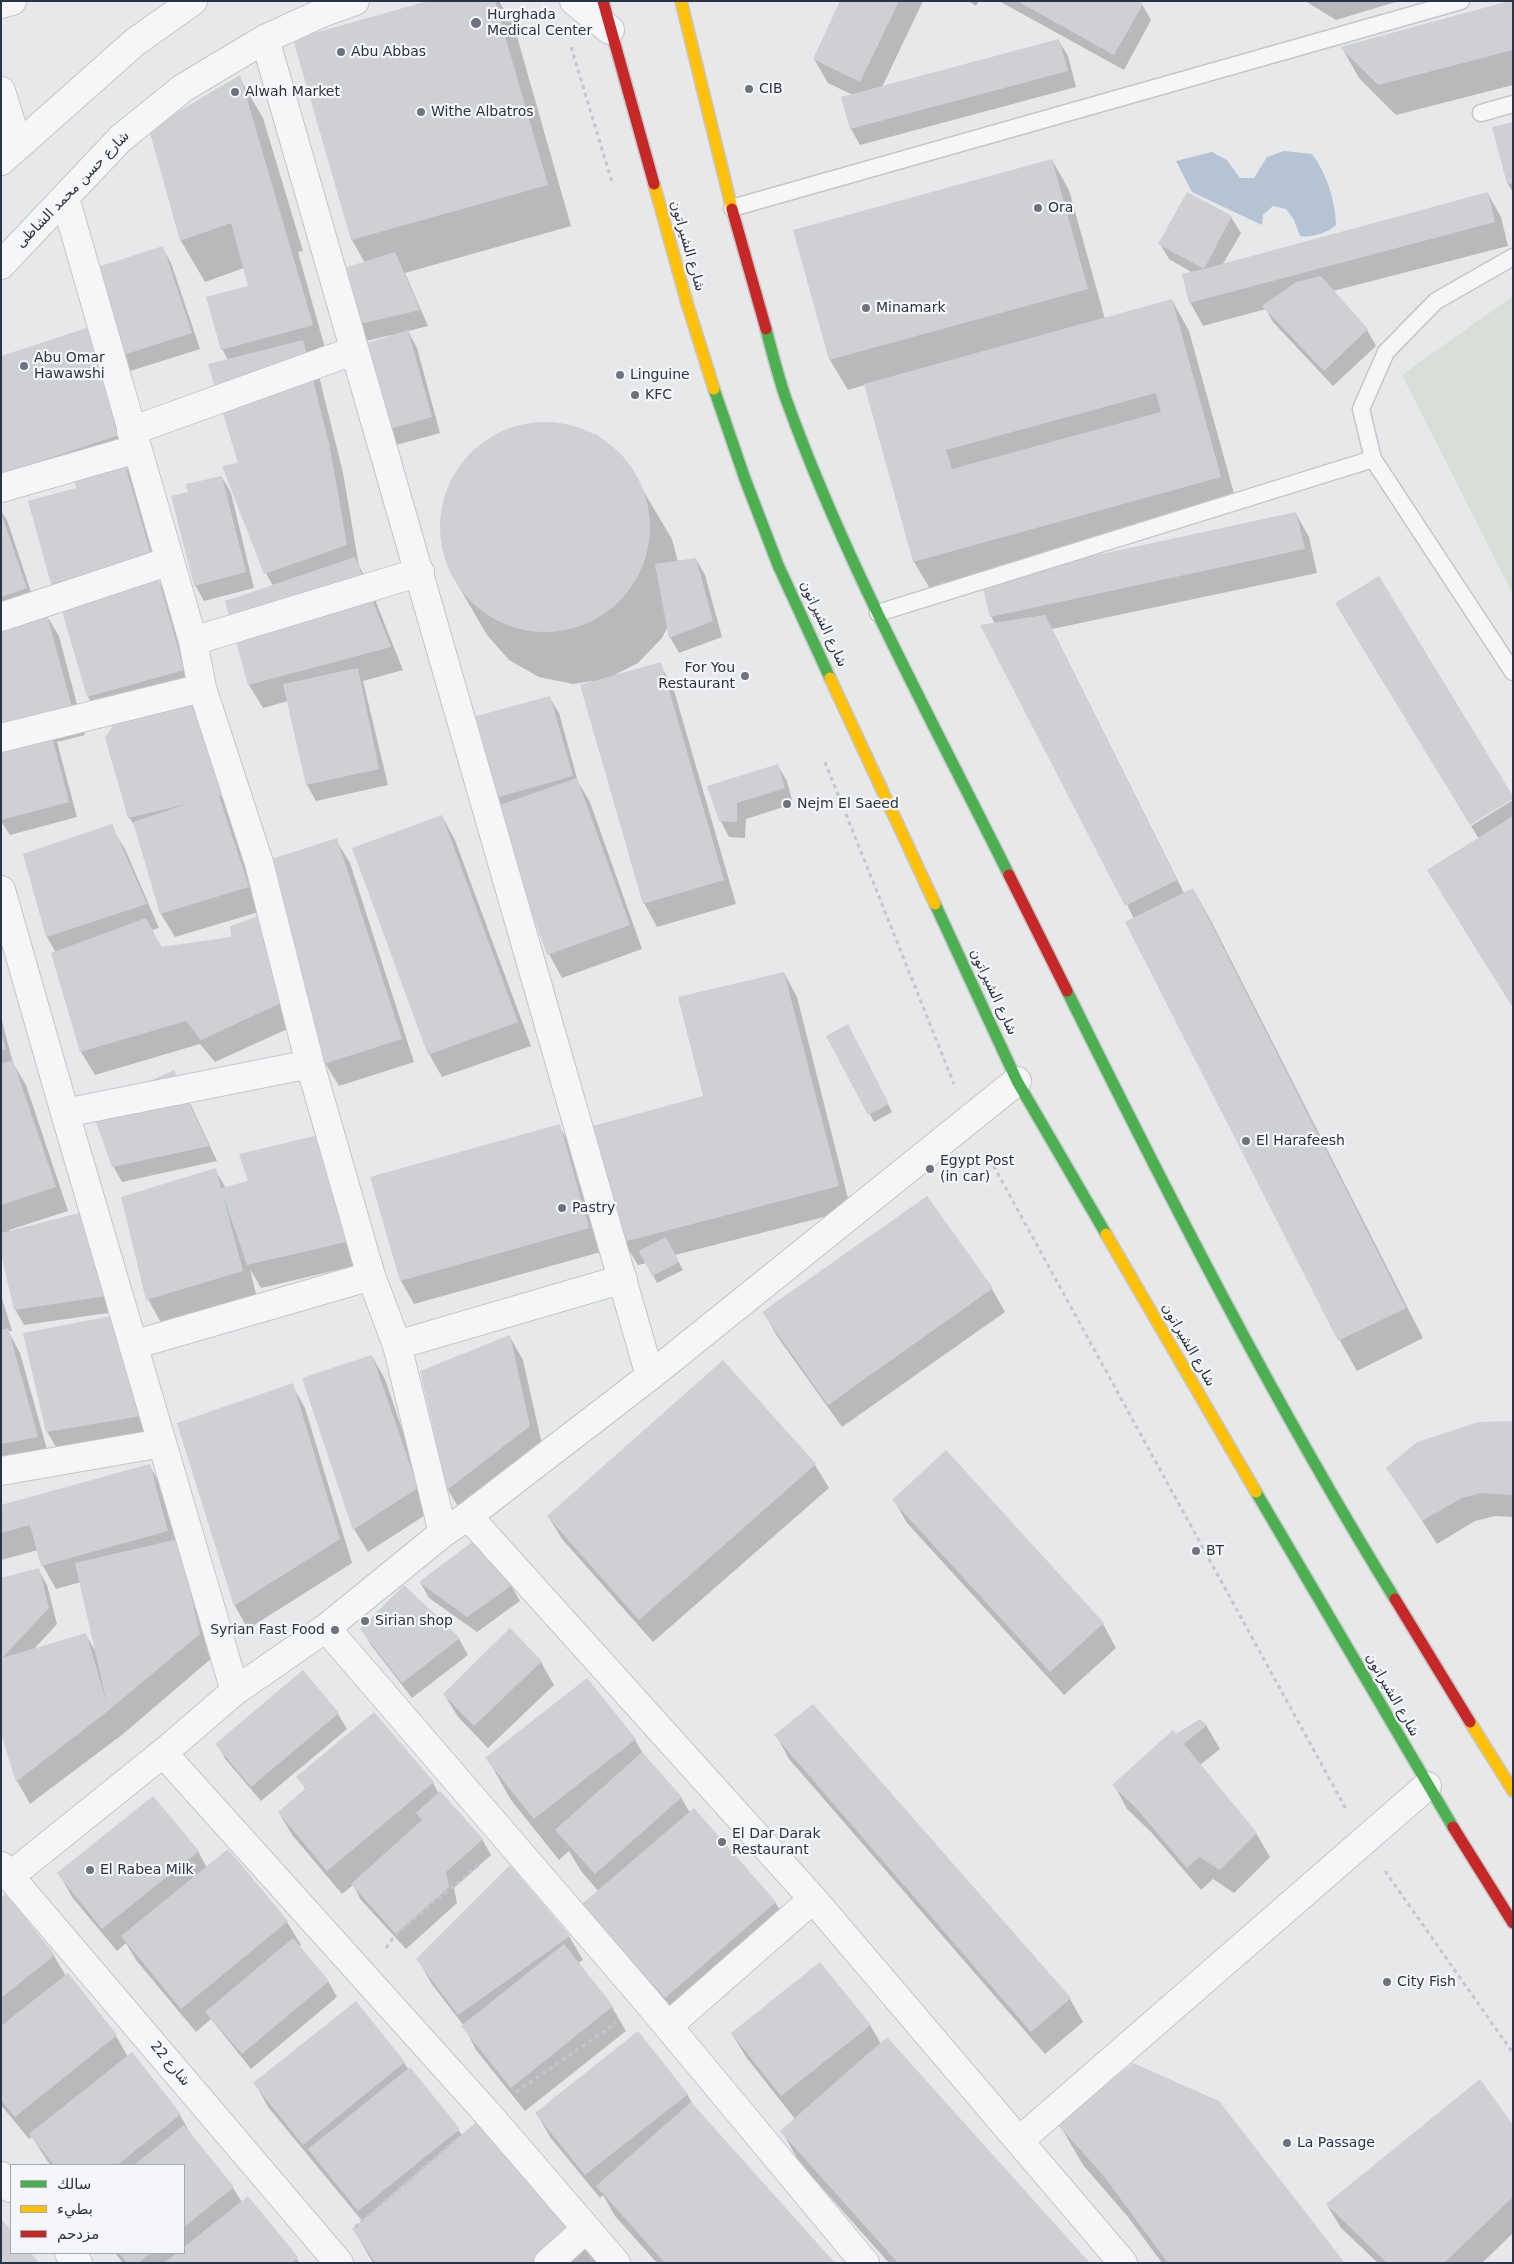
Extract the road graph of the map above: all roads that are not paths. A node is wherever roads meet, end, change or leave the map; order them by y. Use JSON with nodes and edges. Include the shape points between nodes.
{"nodes":[{"id":1,"x":12,"y":1,"type":"edge"},
{"id":2,"x":193,"y":1,"type":"edge"},
{"id":3,"x":355,"y":1,"type":"edge"},
{"id":4,"x":574,"y":1,"type":"edge"},
{"id":5,"x":603,"y":1,"type":"edge"},
{"id":6,"x":681,"y":1,"type":"edge"},
{"id":7,"x":1461,"y":1,"type":"edge"},
{"id":8,"x":1,"y":4,"type":"edge"},
{"id":9,"x":610,"y":30,"type":"junction"},
{"id":10,"x":265,"y":39,"type":"junction"},
{"id":11,"x":1,"y":91,"type":"edge"},
{"id":12,"x":1513,"y":104,"type":"edge"},
{"id":13,"x":1481,"y":113,"type":"dead end"},
{"id":14,"x":9,"y":153,"type":"edge"},
{"id":15,"x":65,"y":198,"type":"junction"},
{"id":16,"x":732,"y":208,"type":"junction"},
{"id":17,"x":1513,"y":257,"type":"edge"},
{"id":18,"x":1,"y":265,"type":"edge"},
{"id":19,"x":353,"y":351,"type":"junction"},
{"id":20,"x":134,"y":440,"type":"junction"},
{"id":21,"x":1374,"y":459,"type":"junction"},
{"id":22,"x":1,"y":488,"type":"edge"},
{"id":23,"x":170,"y":562,"type":"junction"},
{"id":24,"x":420,"y":572,"type":"junction"},
{"id":25,"x":878,"y":613,"type":"junction"},
{"id":26,"x":1,"y":617,"type":"edge"},
{"id":27,"x":192,"y":641,"type":"junction"},
{"id":28,"x":1513,"y":672,"type":"edge"},
{"id":29,"x":202,"y":688,"type":"junction"},
{"id":30,"x":1,"y":738,"type":"edge"},
{"id":31,"x":1,"y":890,"type":"edge"},
{"id":32,"x":12,"y":969,"type":"edge"},
{"id":33,"x":310,"y":1064,"type":"junction"},
{"id":34,"x":1018,"y":1081,"type":"junction"},
{"id":35,"x":65,"y":1113,"type":"junction"},
{"id":36,"x":371,"y":1276,"type":"junction"},
{"id":37,"x":623,"y":1279,"type":"junction"},
{"id":38,"x":133,"y":1345,"type":"junction"},
{"id":39,"x":397,"y":1345,"type":"junction"},
{"id":40,"x":650,"y":1376,"type":"junction"},
{"id":41,"x":162,"y":1443,"type":"junction"},
{"id":42,"x":1,"y":1471,"type":"edge"},
{"id":43,"x":468,"y":1516,"type":"junction"},
{"id":44,"x":443,"y":1533,"type":"junction"},
{"id":45,"x":326,"y":1628,"type":"junction"},
{"id":46,"x":235,"y":1691,"type":"junction"},
{"id":47,"x":163,"y":1753,"type":"junction"},
{"id":48,"x":1427,"y":1786,"type":"junction"},
{"id":49,"x":1513,"y":1791,"type":"edge"},
{"id":50,"x":6,"y":1871,"type":"edge"},
{"id":51,"x":813,"y":1899,"type":"junction"},
{"id":52,"x":1513,"y":1923,"type":"edge"},
{"id":53,"x":668,"y":2026,"type":"junction"},
{"id":54,"x":1019,"y":2141,"type":"junction"},
{"id":55,"x":586,"y":2229,"type":"junction"},
{"id":56,"x":339,"y":2263,"type":"edge"},
{"id":57,"x":548,"y":2263,"type":"edge"},
{"id":58,"x":616,"y":2263,"type":"edge"},
{"id":59,"x":865,"y":2263,"type":"edge"},
{"id":60,"x":1124,"y":2263,"type":"edge"}],
"edges":[{"from":1,"to":8,"type":"street"},
{"from":2,"to":14,"type":"street","via":[[135,42]]},
{"from":3,"to":10,"type":"street","name":"شارع حسن محمد الشاظى"},
{"from":4,"to":9,"type":"street"},
{"from":5,"to":9,"type":"street","name":"شارع الشيراتون"},
{"from":6,"to":16,"type":"street"},
{"from":7,"to":16,"type":"lane"},
{"from":9,"to":34,"type":"street","name":"شارع الشيراتون","via":[[715,391],[768,539]]},
{"from":10,"to":15,"type":"street","name":"شارع حسن محمد الشاظى","via":[[183,88],[120,139]]},
{"from":10,"to":19,"type":"street"},
{"from":11,"to":14,"type":"street"},
{"from":12,"to":13,"type":"lane"},
{"from":15,"to":18,"type":"street","name":"شارع حسن محمد الشاظى"},
{"from":15,"to":20,"type":"street"},
{"from":16,"to":25,"type":"street","via":[[785,397],[824,496]]},
{"from":17,"to":21,"type":"lane","via":[[1436,301],[1386,352],[1361,409]]},
{"from":19,"to":20,"type":"street"},
{"from":19,"to":24,"type":"street"},
{"from":20,"to":22,"type":"street"},
{"from":20,"to":23,"type":"street"},
{"from":21,"to":25,"type":"lane"},
{"from":21,"to":28,"type":"lane"},
{"from":23,"to":26,"type":"street"},
{"from":23,"to":27,"type":"street"},
{"from":24,"to":27,"type":"street"},
{"from":24,"to":37,"type":"street"},
{"from":25,"to":49,"type":"street","via":[[1132,1123],[1242,1332],[1354,1533]]},
{"from":27,"to":29,"type":"street"},
{"from":29,"to":30,"type":"street"},
{"from":29,"to":33,"type":"street","via":[[259,863]]},
{"from":31,"to":32,"type":"street"},
{"from":32,"to":35,"type":"street"},
{"from":33,"to":35,"type":"street"},
{"from":33,"to":36,"type":"street"},
{"from":34,"to":40,"type":"street"},
{"from":34,"to":48,"type":"street","name":"شارع الشيراتون"},
{"from":35,"to":38,"type":"street"},
{"from":36,"to":38,"type":"street"},
{"from":36,"to":39,"type":"street"},
{"from":37,"to":39,"type":"street"},
{"from":37,"to":40,"type":"street"},
{"from":38,"to":41,"type":"street"},
{"from":39,"to":44,"type":"street"},
{"from":40,"to":43,"type":"street"},
{"from":41,"to":42,"type":"street"},
{"from":41,"to":46,"type":"street"},
{"from":43,"to":44,"type":"street"},
{"from":43,"to":51,"type":"street"},
{"from":44,"to":45,"type":"street"},
{"from":45,"to":46,"type":"street"},
{"from":45,"to":53,"type":"street"},
{"from":46,"to":47,"type":"street"},
{"from":47,"to":50,"type":"street"},
{"from":47,"to":55,"type":"street","via":[[487,2113]]},
{"from":48,"to":52,"type":"street","name":"شارع الشيراتون"},
{"from":48,"to":54,"type":"street"},
{"from":50,"to":56,"type":"street","name":"شارع 22"},
{"from":51,"to":53,"type":"street"},
{"from":51,"to":54,"type":"street"},
{"from":53,"to":59,"type":"street"},
{"from":54,"to":60,"type":"street"},
{"from":55,"to":57,"type":"street"},
{"from":55,"to":58,"type":"street"}]}
